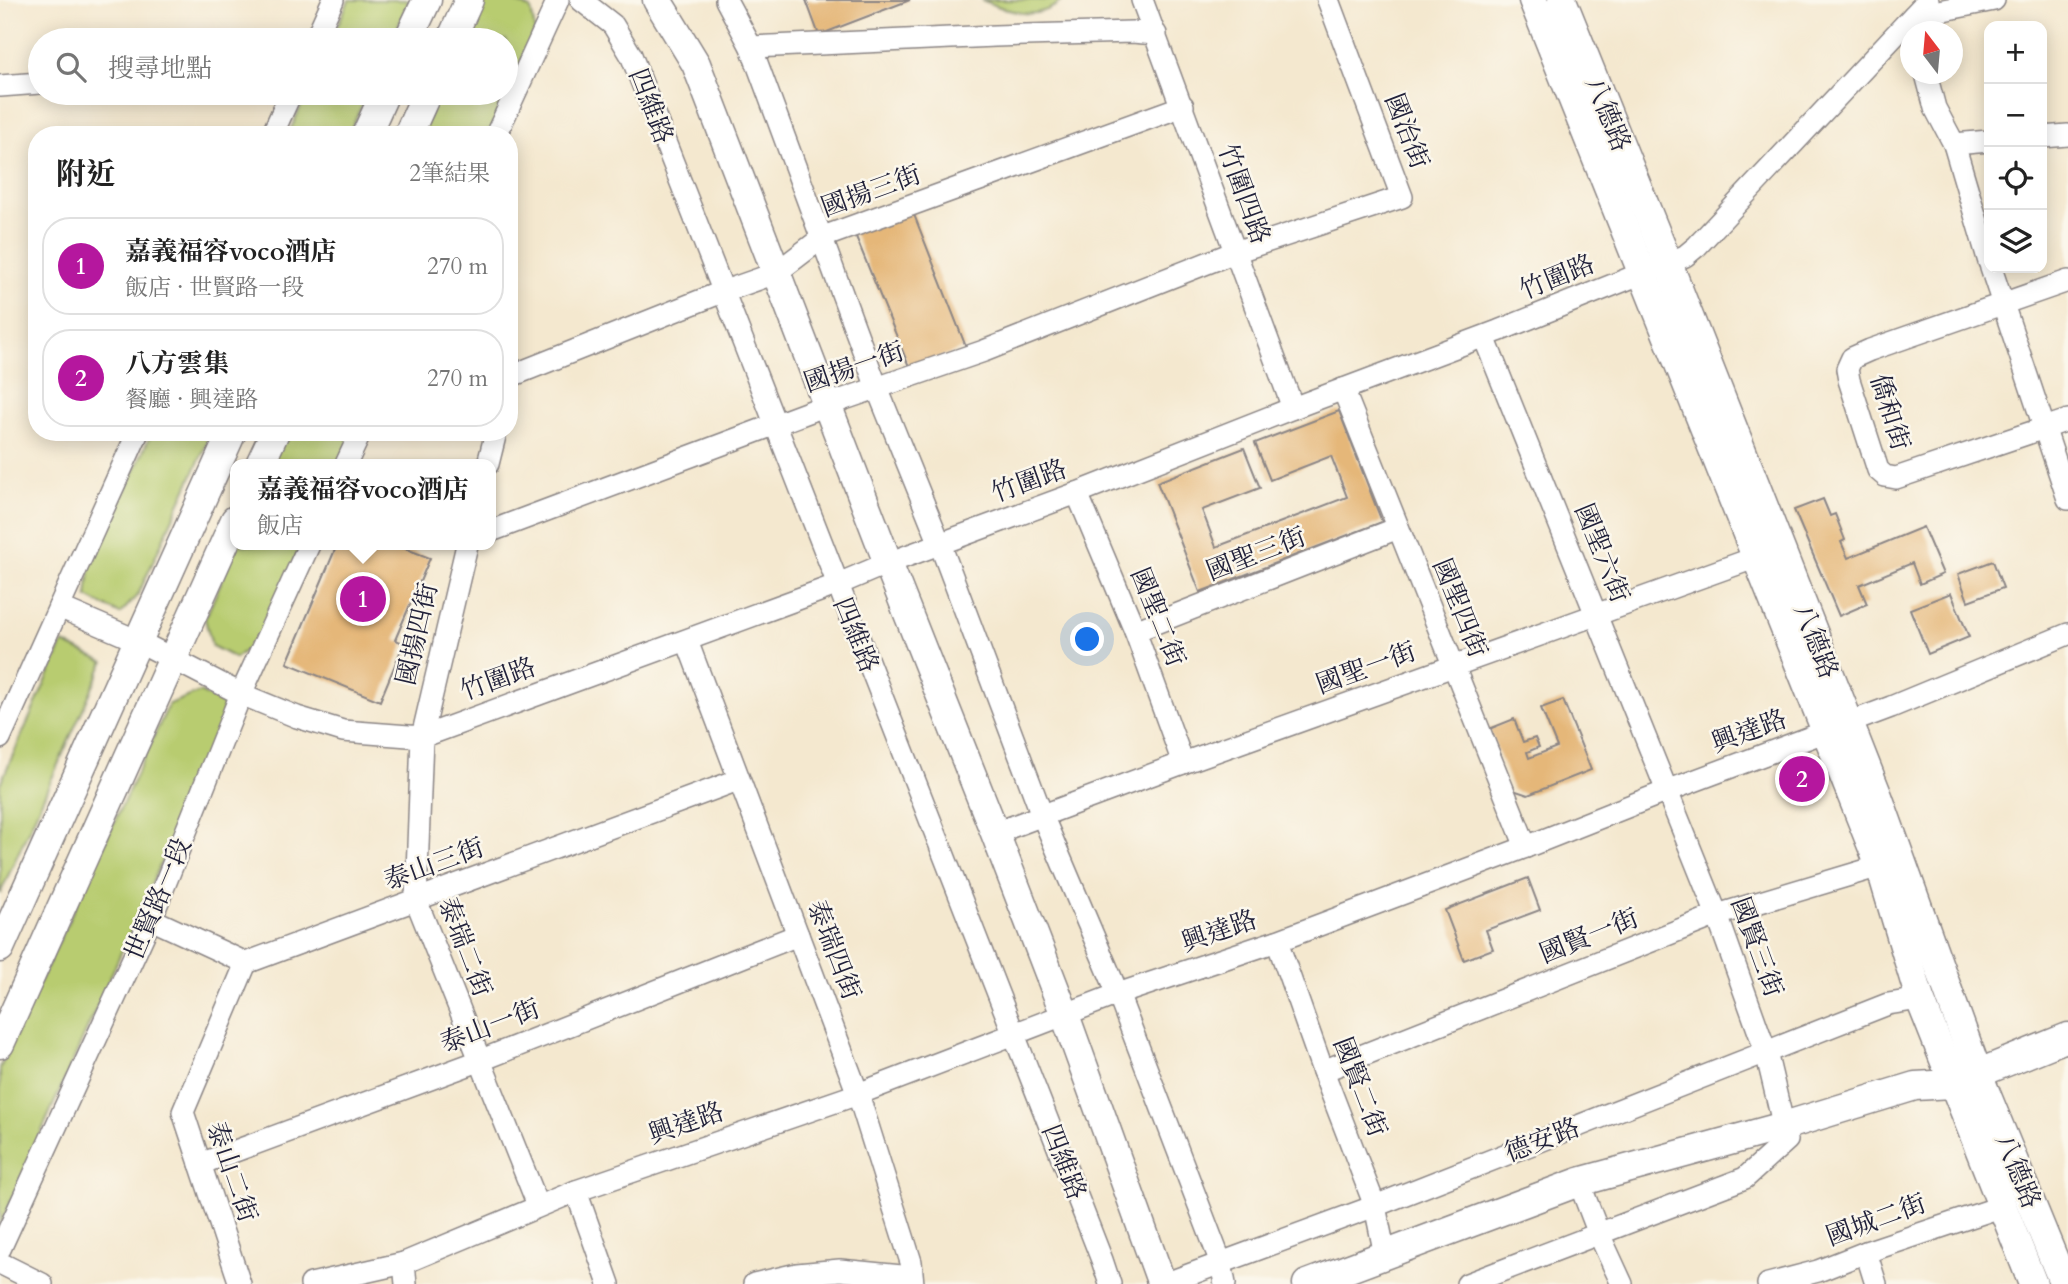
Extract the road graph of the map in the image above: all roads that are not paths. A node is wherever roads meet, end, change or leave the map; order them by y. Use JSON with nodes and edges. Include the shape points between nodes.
{"nodes":[{"id":1,"x":333,"y":0,"type":"edge"},
{"id":2,"x":426,"y":0,"type":"edge"},
{"id":3,"x":469,"y":0,"type":"edge"},
{"id":4,"x":558,"y":0,"type":"edge"},
{"id":5,"x":581,"y":0,"type":"edge"},
{"id":6,"x":657,"y":0,"type":"edge"},
{"id":7,"x":726,"y":0,"type":"edge"},
{"id":8,"x":1142,"y":0,"type":"edge"},
{"id":9,"x":1328,"y":0,"type":"edge"},
{"id":10,"x":1533,"y":0,"type":"edge"},
{"id":11,"x":1562,"y":0,"type":"edge"},
{"id":12,"x":1928,"y":0,"type":"edge"},
{"id":13,"x":1994,"y":0,"type":"edge"},
{"id":14,"x":1912,"y":16,"type":"edge"},
{"id":15,"x":320,"y":28,"type":"edge"},
{"id":16,"x":413,"y":28,"type":"edge"},
{"id":17,"x":456,"y":28,"type":"edge"},
{"id":18,"x":1156,"y":34,"type":"junction"},
{"id":19,"x":751,"y":47,"type":"junction"},
{"id":20,"x":28,"y":84,"type":"edge"},
{"id":21,"x":1928,"y":84,"type":"edge"},
{"id":22,"x":0,"y":86,"type":"edge"},
{"id":23,"x":518,"y":87,"type":"edge"},
{"id":24,"x":286,"y":105,"type":"edge"},
{"id":25,"x":380,"y":105,"type":"edge"},
{"id":26,"x":422,"y":105,"type":"edge"},
{"id":27,"x":510,"y":105,"type":"edge"},
{"id":28,"x":1183,"y":106,"type":"junction"},
{"id":29,"x":276,"y":126,"type":"edge"},
{"id":30,"x":370,"y":126,"type":"edge"},
{"id":31,"x":412,"y":126,"type":"edge"},
{"id":32,"x":500,"y":126,"type":"edge"},
{"id":33,"x":2068,"y":135,"type":"edge"},
{"id":34,"x":2047,"y":137,"type":"edge"},
{"id":35,"x":1984,"y":141,"type":"edge"},
{"id":36,"x":1954,"y":144,"type":"junction"},
{"id":37,"x":823,"y":237,"type":"junction"},
{"id":38,"x":1984,"y":245,"type":"edge"},
{"id":39,"x":1235,"y":252,"type":"junction"},
{"id":40,"x":1656,"y":268,"type":"junction"},
{"id":41,"x":776,"y":273,"type":"junction"},
{"id":42,"x":1993,"y":273,"type":"edge"},
{"id":43,"x":2068,"y":281,"type":"edge"},
{"id":44,"x":722,"y":292,"type":"junction"},
{"id":45,"x":2002,"y":304,"type":"junction"},
{"id":46,"x":1484,"y":337,"type":"junction"},
{"id":47,"x":518,"y":376,"type":"edge"},
{"id":48,"x":877,"y":388,"type":"junction"},
{"id":49,"x":1343,"y":388,"type":"junction"},
{"id":50,"x":827,"y":405,"type":"junction"},
{"id":51,"x":1293,"y":408,"type":"junction"},
{"id":52,"x":2068,"y":420,"type":"edge"},
{"id":53,"x":775,"y":425,"type":"junction"},
{"id":54,"x":2043,"y":429,"type":"junction"},
{"id":55,"x":134,"y":441,"type":"edge"},
{"id":56,"x":228,"y":441,"type":"edge"},
{"id":57,"x":271,"y":441,"type":"edge"},
{"id":58,"x":357,"y":441,"type":"edge"},
{"id":59,"x":494,"y":441,"type":"edge"},
{"id":60,"x":262,"y":459,"type":"edge"},
{"id":61,"x":348,"y":459,"type":"edge"},
{"id":62,"x":489,"y":459,"type":"edge"},
{"id":63,"x":1077,"y":494,"type":"junction"},
{"id":64,"x":2068,"y":499,"type":"edge"},
{"id":65,"x":1398,"y":528,"type":"junction"},
{"id":66,"x":496,"y":529,"type":"edge"},
{"id":67,"x":230,"y":531,"type":"edge"},
{"id":68,"x":940,"y":544,"type":"junction"},
{"id":69,"x":307,"y":550,"type":"edge"},
{"id":70,"x":466,"y":550,"type":"edge"},
{"id":71,"x":1757,"y":557,"type":"junction"},
{"id":72,"x":888,"y":564,"type":"junction"},
{"id":73,"x":836,"y":585,"type":"junction"},
{"id":74,"x":59,"y":607,"type":"junction"},
{"id":75,"x":1597,"y":616,"type":"junction"},
{"id":76,"x":1135,"y":631,"type":"junction"},
{"id":77,"x":2068,"y":634,"type":"edge"},
{"id":78,"x":138,"y":641,"type":"junction"},
{"id":79,"x":687,"y":641,"type":"junction"},
{"id":80,"x":173,"y":658,"type":"junction"},
{"id":81,"x":1453,"y":666,"type":"junction"},
{"id":82,"x":241,"y":694,"type":"junction"},
{"id":83,"x":1837,"y":728,"type":"junction"},
{"id":84,"x":422,"y":737,"type":"junction"},
{"id":85,"x":0,"y":738,"type":"edge"},
{"id":86,"x":1183,"y":763,"type":"junction"},
{"id":87,"x":738,"y":780,"type":"junction"},
{"id":88,"x":1667,"y":791,"type":"junction"},
{"id":89,"x":1042,"y":815,"type":"junction"},
{"id":90,"x":995,"y":833,"type":"junction"},
{"id":91,"x":1526,"y":847,"type":"junction"},
{"id":92,"x":1880,"y":866,"type":"junction"},
{"id":93,"x":416,"y":901,"type":"junction"},
{"id":94,"x":1717,"y":915,"type":"junction"},
{"id":95,"x":151,"y":919,"type":"junction"},
{"id":96,"x":798,"y":935,"type":"junction"},
{"id":97,"x":1277,"y":941,"type":"junction"},
{"id":98,"x":0,"y":948,"type":"edge"},
{"id":99,"x":246,"y":963,"type":"junction"},
{"id":100,"x":1118,"y":994,"type":"junction"},
{"id":101,"x":1920,"y":999,"type":"junction"},
{"id":102,"x":1065,"y":1015,"type":"junction"},
{"id":103,"x":1014,"y":1033,"type":"junction"},
{"id":104,"x":2068,"y":1037,"type":"edge"},
{"id":105,"x":0,"y":1044,"type":"edge"},
{"id":106,"x":1766,"y":1052,"type":"junction"},
{"id":107,"x":478,"y":1061,"type":"junction"},
{"id":108,"x":1323,"y":1071,"type":"junction"},
{"id":109,"x":1965,"y":1079,"type":"junction"},
{"id":110,"x":858,"y":1094,"type":"junction"},
{"id":111,"x":1784,"y":1126,"type":"junction"},
{"id":112,"x":200,"y":1164,"type":"junction"},
{"id":113,"x":1579,"y":1182,"type":"junction"},
{"id":114,"x":576,"y":1191,"type":"junction"},
{"id":115,"x":538,"y":1205,"type":"junction"},
{"id":116,"x":1375,"y":1206,"type":"junction"},
{"id":117,"x":2003,"y":1206,"type":"junction"},
{"id":118,"x":1599,"y":1234,"type":"junction"},
{"id":119,"x":0,"y":1250,"type":"edge"},
{"id":120,"x":1866,"y":1252,"type":"junction"},
{"id":121,"x":1385,"y":1255,"type":"junction"},
{"id":122,"x":0,"y":1263,"type":"edge"},
{"id":123,"x":405,"y":1274,"type":"edge"},
{"id":124,"x":1223,"y":1274,"type":"edge"},
{"id":125,"x":913,"y":1281,"type":"edge"},
{"id":126,"x":42,"y":1284,"type":"edge"},
{"id":127,"x":240,"y":1284,"type":"edge"},
{"id":128,"x":311,"y":1284,"type":"edge"},
{"id":129,"x":608,"y":1284,"type":"edge"},
{"id":130,"x":754,"y":1284,"type":"edge"},
{"id":131,"x":1110,"y":1284,"type":"edge"},
{"id":132,"x":1163,"y":1284,"type":"edge"},
{"id":133,"x":1307,"y":1284,"type":"edge"},
{"id":134,"x":1466,"y":1284,"type":"edge"},
{"id":135,"x":1622,"y":1284,"type":"edge"},
{"id":136,"x":1768,"y":1284,"type":"edge"},
{"id":137,"x":1876,"y":1284,"type":"edge"},
{"id":138,"x":2033,"y":1284,"type":"edge"},
{"id":139,"x":2064,"y":1284,"type":"edge"}],
"edges":[{"from":1,"to":15,"type":"street"},
{"from":2,"to":16,"type":"street"},
{"from":3,"to":17,"type":"street"},
{"from":4,"to":23,"type":"street"},
{"from":5,"to":44,"type":"street","name":"四維路","via":[[613,25],[631,55]]},
{"from":6,"to":41,"type":"street","name":"四維路","via":[[696,64]]},
{"from":7,"to":19,"type":"street"},
{"from":8,"to":18,"type":"street","name":"竹圍四路"},
{"from":9,"to":39,"type":"street","name":"國治街","via":[[1402,197]]},
{"from":10,"to":40,"type":"street","name":"八德路"},
{"from":11,"to":40,"type":"street","name":"八德路"},
{"from":12,"to":14,"type":"street","name":"竹圍路"},
{"from":13,"to":14,"type":"street"},
{"from":14,"to":40,"type":"street","name":"竹圍路","via":[[1697,246]]},
{"from":18,"to":19,"type":"street"},
{"from":18,"to":28,"type":"street","name":"竹圍四路"},
{"from":19,"to":37,"type":"street"},
{"from":20,"to":22,"type":"street"},
{"from":21,"to":36,"type":"street","via":[[1934,108]]},
{"from":24,"to":29,"type":"street"},
{"from":25,"to":30,"type":"street"},
{"from":26,"to":31,"type":"street"},
{"from":27,"to":32,"type":"street"},
{"from":28,"to":37,"type":"street","name":"國揚三街"},
{"from":28,"to":39,"type":"street","name":"竹圍四路"},
{"from":33,"to":34,"type":"street"},
{"from":35,"to":36,"type":"street"},
{"from":36,"to":38,"type":"street"},
{"from":37,"to":41,"type":"street","name":"國揚三街"},
{"from":37,"to":48,"type":"street"},
{"from":39,"to":48,"type":"street","name":"國揚一街"},
{"from":39,"to":51,"type":"street","name":"竹圍四路"},
{"from":40,"to":46,"type":"street","name":"竹圍路"},
{"from":40,"to":71,"type":"street","name":"八德路"},
{"from":40,"to":83,"type":"street","name":"八德路"},
{"from":41,"to":44,"type":"street","name":"國揚三街"},
{"from":41,"to":50,"type":"street","name":"四維路"},
{"from":42,"to":45,"type":"street"},
{"from":43,"to":45,"type":"street","name":"僑和街"},
{"from":44,"to":47,"type":"street","name":"國揚三街"},
{"from":44,"to":53,"type":"street","name":"四維路"},
{"from":45,"to":54,"type":"street"},
{"from":45,"to":54,"type":"street","name":"僑和街","via":[[1852,358],[1849,380],[1869,444],[1878,470],[1896,478]]},
{"from":46,"to":49,"type":"street","name":"竹圍路"},
{"from":46,"to":75,"type":"street","name":"國聖六街"},
{"from":48,"to":50,"type":"street","name":"國揚一街"},
{"from":48,"to":68,"type":"street"},
{"from":49,"to":51,"type":"street","name":"竹圍路"},
{"from":49,"to":65,"type":"street","name":"國聖四街"},
{"from":50,"to":53,"type":"street","name":"國揚一街"},
{"from":50,"to":72,"type":"street","name":"四維路"},
{"from":51,"to":63,"type":"street","name":"竹圍路"},
{"from":52,"to":54,"type":"street","name":"僑和街"},
{"from":53,"to":66,"type":"street","name":"國揚一街"},
{"from":53,"to":73,"type":"street","name":"四維路"},
{"from":54,"to":64,"type":"street"},
{"from":55,"to":74,"type":"street"},
{"from":56,"to":78,"type":"street"},
{"from":57,"to":60,"type":"street"},
{"from":58,"to":61,"type":"street"},
{"from":59,"to":62,"type":"street"},
{"from":63,"to":68,"type":"street","name":"竹圍路"},
{"from":63,"to":76,"type":"street","name":"國聖二街"},
{"from":65,"to":76,"type":"street","name":"國聖三街"},
{"from":65,"to":81,"type":"street","name":"國聖四街"},
{"from":67,"to":80,"type":"street"},
{"from":68,"to":72,"type":"street","name":"竹圍路"},
{"from":68,"to":89,"type":"street"},
{"from":69,"to":82,"type":"street","name":"世賢路一段"},
{"from":70,"to":84,"type":"street","name":"國揚四街"},
{"from":71,"to":75,"type":"street","name":"國聖一街"},
{"from":71,"to":83,"type":"street","name":"八德路"},
{"from":72,"to":73,"type":"street","name":"竹圍路"},
{"from":72,"to":90,"type":"street","name":"四維路"},
{"from":73,"to":79,"type":"street","name":"竹圍路"},
{"from":73,"to":103,"type":"street","name":"四維路"},
{"from":74,"to":78,"type":"street","name":"竹圍路"},
{"from":74,"to":85,"type":"street"},
{"from":75,"to":81,"type":"street","name":"國聖一街"},
{"from":75,"to":88,"type":"street","name":"國聖六街"},
{"from":76,"to":86,"type":"street","name":"國聖二街"},
{"from":77,"to":83,"type":"street","name":"興達路"},
{"from":78,"to":80,"type":"street","name":"竹圍路"},
{"from":78,"to":98,"type":"street"},
{"from":79,"to":84,"type":"street","name":"竹圍路"},
{"from":79,"to":87,"type":"street","name":"泰瑞四街"},
{"from":80,"to":82,"type":"street","name":"竹圍路"},
{"from":80,"to":105,"type":"street"},
{"from":81,"to":86,"type":"street","name":"國聖一街"},
{"from":81,"to":91,"type":"street","name":"國聖四街"},
{"from":82,"to":84,"type":"street","name":"竹圍路","via":[[343,732]]},
{"from":82,"to":95,"type":"street","name":"世賢路一段"},
{"from":83,"to":88,"type":"street","name":"興達路"},
{"from":83,"to":92,"type":"street","name":"八德路"},
{"from":83,"to":109,"type":"street","name":"八德路","via":[[1880,799]]},
{"from":84,"to":93,"type":"street","name":"泰瑞二街"},
{"from":86,"to":89,"type":"street","name":"國聖一街"},
{"from":87,"to":93,"type":"street","name":"泰山三街"},
{"from":87,"to":96,"type":"street","name":"泰瑞四街"},
{"from":88,"to":91,"type":"street","name":"興達路"},
{"from":88,"to":94,"type":"street","name":"國賢三街"},
{"from":89,"to":90,"type":"street","name":"國聖一街"},
{"from":89,"to":100,"type":"street"},
{"from":90,"to":102,"type":"street","name":"四維路"},
{"from":91,"to":97,"type":"street","name":"興達路"},
{"from":92,"to":94,"type":"street","name":"國賢一街"},
{"from":92,"to":101,"type":"street","name":"八德路"},
{"from":93,"to":99,"type":"street","name":"泰山三街"},
{"from":93,"to":107,"type":"street","name":"泰瑞二街"},
{"from":94,"to":106,"type":"street","name":"國賢三街"},
{"from":94,"to":108,"type":"street","name":"國賢一街"},
{"from":95,"to":99,"type":"street"},
{"from":95,"to":119,"type":"street","name":"世賢路一段"},
{"from":96,"to":107,"type":"street","name":"泰山一街"},
{"from":96,"to":110,"type":"street","name":"泰瑞四街"},
{"from":97,"to":100,"type":"street","name":"興達路"},
{"from":97,"to":108,"type":"street","name":"國賢二街"},
{"from":99,"to":112,"type":"street","name":"泰山二街","via":[[183,1112]]},
{"from":100,"to":102,"type":"street","name":"興達路"},
{"from":100,"to":124,"type":"street"},
{"from":101,"to":106,"type":"street","name":"德安路","via":[[1888,1004]]},
{"from":101,"to":109,"type":"street","name":"八德路"},
{"from":102,"to":103,"type":"street","name":"興達路"},
{"from":102,"to":132,"type":"street","name":"四維路"},
{"from":103,"to":110,"type":"street","name":"興達路"},
{"from":103,"to":131,"type":"street","name":"四維路"},
{"from":104,"to":109,"type":"street","name":"德安路"},
{"from":106,"to":111,"type":"street","name":"國賢三街"},
{"from":106,"to":116,"type":"street","name":"德安路"},
{"from":107,"to":112,"type":"street","name":"泰山一街"},
{"from":107,"to":115,"type":"street","name":"泰瑞二街"},
{"from":108,"to":116,"type":"street","name":"國賢二街"},
{"from":109,"to":111,"type":"street","name":"德安路","via":[[1915,1086]]},
{"from":109,"to":117,"type":"street","name":"八德路"},
{"from":109,"to":139,"type":"street","name":"八德路"},
{"from":110,"to":114,"type":"street","name":"興達路"},
{"from":110,"to":125,"type":"street","name":"泰瑞四街"},
{"from":111,"to":113,"type":"street","name":"德安路"},
{"from":111,"to":118,"type":"street","via":[[1787,1140],[1745,1178]]},
{"from":112,"to":127,"type":"street","name":"泰山二街"},
{"from":113,"to":118,"type":"street"},
{"from":113,"to":121,"type":"street","name":"德安路"},
{"from":114,"to":115,"type":"street","name":"興達路"},
{"from":114,"to":129,"type":"street"},
{"from":115,"to":123,"type":"street","name":"興達路"},
{"from":116,"to":121,"type":"street","name":"國賢二街"},
{"from":116,"to":124,"type":"street","name":"德安路"},
{"from":117,"to":120,"type":"street","name":"國城二街"},
{"from":117,"to":138,"type":"street","name":"八德路"},
{"from":118,"to":134,"type":"street"},
{"from":118,"to":135,"type":"street"},
{"from":120,"to":136,"type":"street","name":"國城二街"},
{"from":120,"to":137,"type":"street"},
{"from":121,"to":133,"type":"street","name":"德安路"},
{"from":122,"to":126,"type":"street"},
{"from":123,"to":128,"type":"street","name":"興達路"},
{"from":124,"to":132,"type":"street","name":"德安路"},
{"from":125,"to":130,"type":"street","via":[[840,1270]]}]}
